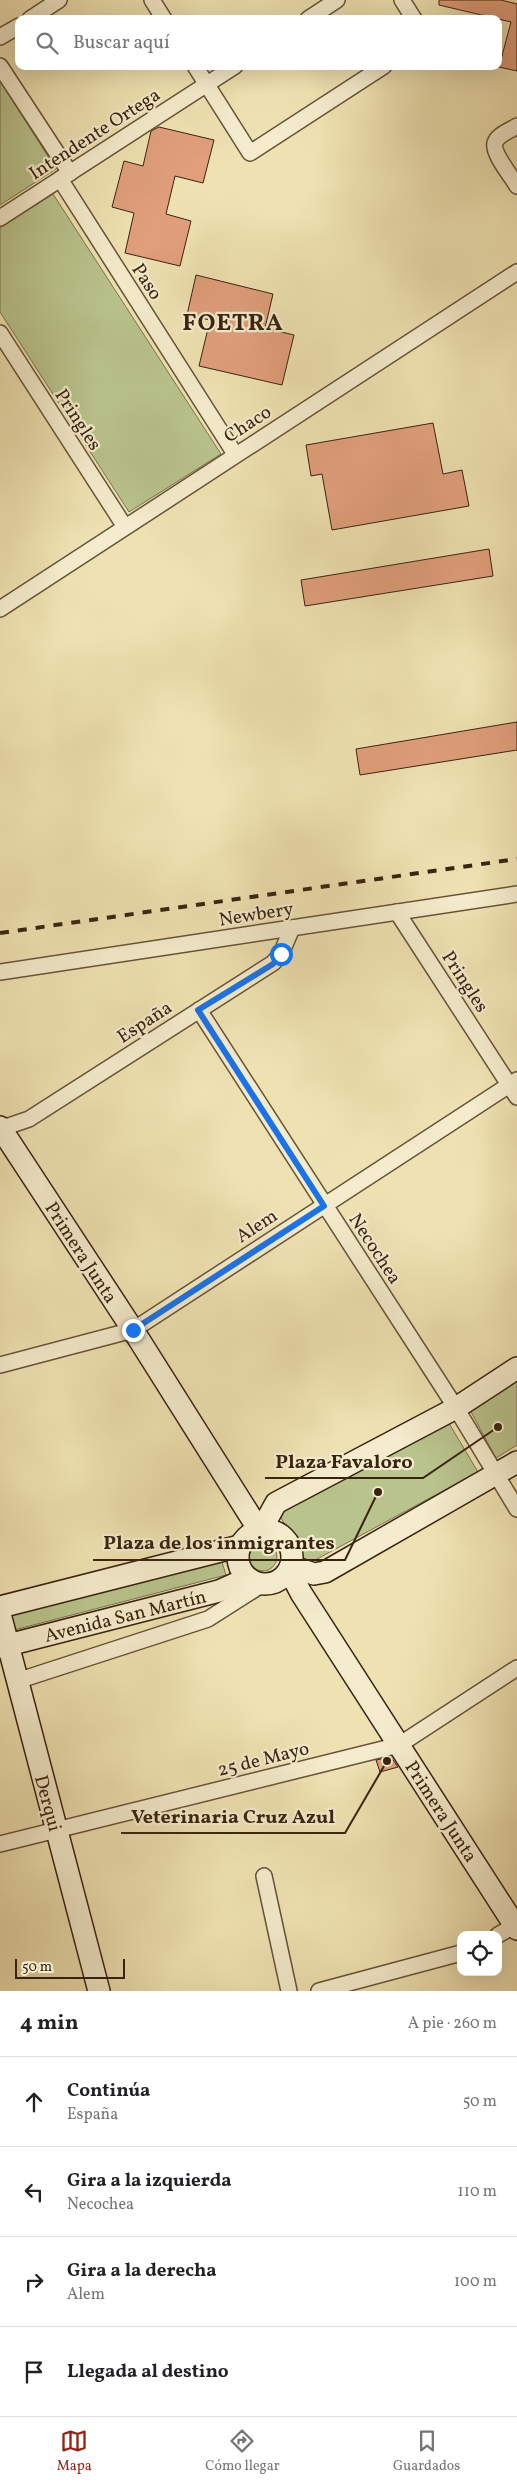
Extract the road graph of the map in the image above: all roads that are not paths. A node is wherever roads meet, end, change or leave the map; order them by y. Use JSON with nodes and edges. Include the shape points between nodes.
{"nodes":[{"id":1,"x":59,"y":0,"type":"edge"},
{"id":2,"x":152,"y":0,"type":"edge"},
{"id":3,"x":338,"y":0,"type":"edge"},
{"id":4,"x":402,"y":0,"type":"edge"},
{"id":5,"x":36,"y":15,"type":"edge"},
{"id":6,"x":161,"y":15,"type":"edge"},
{"id":7,"x":314,"y":15,"type":"edge"},
{"id":8,"x":411,"y":15,"type":"edge"},
{"id":9,"x":15,"y":29,"type":"edge"},
{"id":10,"x":0,"y":38,"type":"edge"},
{"id":11,"x":0,"y":66,"type":"edge"},
{"id":12,"x":198,"y":70,"type":"edge"},
{"id":13,"x":229,"y":70,"type":"edge"},
{"id":14,"x":378,"y":70,"type":"edge"},
{"id":15,"x":207,"y":84,"type":"junction"},
{"id":16,"x":517,"y":126,"type":"edge"},
{"id":17,"x":65,"y":176,"type":"junction"},
{"id":18,"x":517,"y":186,"type":"edge"},
{"id":19,"x":0,"y":218,"type":"edge"},
{"id":20,"x":517,"y":272,"type":"edge"},
{"id":21,"x":0,"y":333,"type":"edge"},
{"id":22,"x":235,"y":454,"type":"junction"},
{"id":23,"x":125,"y":527,"type":"junction"},
{"id":24,"x":0,"y":609,"type":"edge"},
{"id":25,"x":517,"y":894,"type":"edge"},
{"id":26,"x":397,"y":912,"type":"junction"},
{"id":27,"x":292,"y":928,"type":"junction"},
{"id":28,"x":0,"y":972,"type":"edge"},
{"id":29,"x":198,"y":1010,"type":"junction"},
{"id":30,"x":514,"y":1087,"type":"edge"},
{"id":31,"x":0,"y":1128,"type":"edge"},
{"id":32,"x":324,"y":1206,"type":"junction"},
{"id":33,"x":133,"y":1330,"type":"junction"},
{"id":34,"x":0,"y":1365,"type":"edge"},
{"id":35,"x":517,"y":1368,"type":"edge"},
{"id":36,"x":456,"y":1408,"type":"junction"},
{"id":37,"x":517,"y":1462,"type":"edge"},
{"id":38,"x":496,"y":1476,"type":"junction"},
{"id":39,"x":517,"y":1509,"type":"edge"},
{"id":40,"x":260,"y":1530,"type":"junction"},
{"id":41,"x":240,"y":1546,"type":"junction"},
{"id":42,"x":290,"y":1568,"type":"junction"},
{"id":43,"x":260,"y":1582,"type":"junction"},
{"id":44,"x":301,"y":1593,"type":"junction"},
{"id":45,"x":0,"y":1607,"type":"edge"},
{"id":46,"x":0,"y":1614,"type":"edge"},
{"id":47,"x":4,"y":1646,"type":"edge"},
{"id":48,"x":517,"y":1668,"type":"edge"},
{"id":49,"x":17,"y":1680,"type":"junction"},
{"id":50,"x":399,"y":1745,"type":"junction"},
{"id":51,"x":56,"y":1830,"type":"junction"},
{"id":52,"x":0,"y":1844,"type":"edge"},
{"id":53,"x":264,"y":1876,"type":"dead end"},
{"id":54,"x":512,"y":1928,"type":"edge"},
{"id":55,"x":457,"y":1954,"type":"edge"},
{"id":56,"x":99,"y":1991,"type":"edge"},
{"id":57,"x":289,"y":1991,"type":"edge"},
{"id":58,"x":319,"y":1991,"type":"edge"}],
"edges":[{"from":1,"to":5,"type":"street"},
{"from":2,"to":6,"type":"street"},
{"from":3,"to":7,"type":"street"},
{"from":4,"to":8,"type":"street"},
{"from":9,"to":10,"type":"street"},
{"from":11,"to":17,"type":"street","name":"Paso"},
{"from":12,"to":15,"type":"street"},
{"from":13,"to":15,"type":"street","name":"Intendente Ortega"},
{"from":14,"to":15,"type":"street","via":[[250,152]]},
{"from":15,"to":17,"type":"street","name":"Intendente Ortega"},
{"from":16,"to":18,"type":"street","via":[[495,143],[496,152]]},
{"from":17,"to":19,"type":"street","name":"Intendente Ortega"},
{"from":17,"to":22,"type":"street","name":"Paso"},
{"from":20,"to":22,"type":"street","name":"Chaco"},
{"from":21,"to":23,"type":"street","name":"Pringles"},
{"from":22,"to":23,"type":"street","name":"Chaco"},
{"from":23,"to":24,"type":"street","name":"Chaco"},
{"from":25,"to":26,"type":"street","name":"Newbery"},
{"from":26,"to":27,"type":"street","name":"Newbery"},
{"from":26,"to":30,"type":"street","name":"Pringles"},
{"from":27,"to":28,"type":"street","name":"Newbery"},
{"from":27,"to":29,"type":"street","name":"España","via":[[273,964]]},
{"from":29,"to":31,"type":"street","name":"España","via":[[29,1119]]},
{"from":29,"to":32,"type":"street","name":"Necochea"},
{"from":30,"to":32,"type":"street","name":"Alem"},
{"from":31,"to":33,"type":"main road","name":"Primera Junta"},
{"from":32,"to":33,"type":"street","name":"Alem"},
{"from":32,"to":36,"type":"street","name":"Necochea"},
{"from":33,"to":34,"type":"street","name":"Alem"},
{"from":33,"to":40,"type":"main road","name":"Primera Junta"},
{"from":35,"to":36,"type":"main road"},
{"from":36,"to":38,"type":"street","name":"Necochea"},
{"from":36,"to":40,"type":"main road","via":[[276,1503]]},
{"from":37,"to":38,"type":"main road"},
{"from":38,"to":39,"type":"street","name":"Necochea"},
{"from":38,"to":42,"type":"main road","via":[[325,1572],[314,1574]]},
{"from":40,"to":41,"type":"main road","via":[[246,1537]]},
{"from":40,"to":42,"type":"main road","via":[[275,1531],[288,1542],[293,1557]]},
{"from":41,"to":43,"type":"main road","via":[[239,1566]]},
{"from":41,"to":45,"type":"main road","name":"Avenida San Martín"},
{"from":42,"to":43,"type":"main road","via":[[280,1580]]},
{"from":42,"to":44,"type":"main road","name":"Primera Junta"},
{"from":43,"to":44,"type":"main road"},
{"from":43,"to":47,"type":"main road","name":"Avenida San Martín"},
{"from":43,"to":49,"type":"street","via":[[208,1619]]},
{"from":44,"to":50,"type":"main road","name":"Primera Junta"},
{"from":46,"to":47,"type":"main road","name":"Derqui"},
{"from":47,"to":49,"type":"main road","name":"Derqui"},
{"from":48,"to":50,"type":"street","name":"25 de Mayo"},
{"from":49,"to":51,"type":"main road","name":"Derqui"},
{"from":50,"to":51,"type":"street","name":"25 de Mayo"},
{"from":50,"to":54,"type":"main road","name":"Primera Junta"},
{"from":51,"to":52,"type":"street","name":"25 de Mayo"},
{"from":51,"to":56,"type":"main road","name":"Derqui"},
{"from":53,"to":57,"type":"street"},
{"from":55,"to":58,"type":"street"}]}
